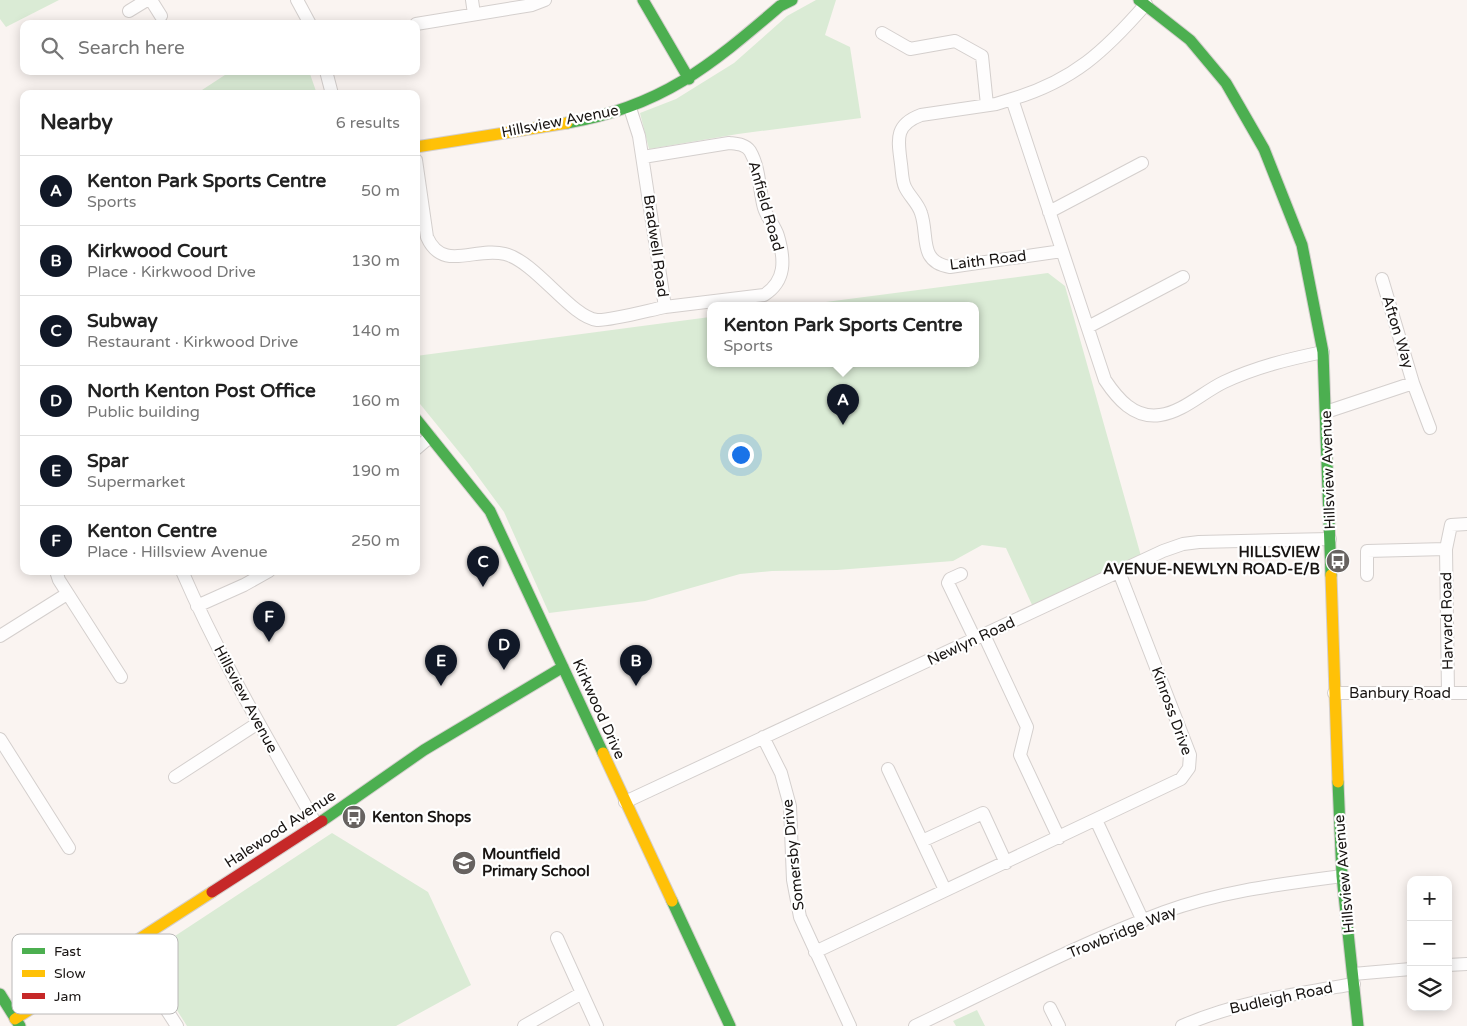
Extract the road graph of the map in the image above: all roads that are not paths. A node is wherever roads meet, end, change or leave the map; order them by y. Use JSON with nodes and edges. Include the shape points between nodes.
{"nodes":[{"id":1,"x":147,"y":0,"type":"edge"},
{"id":2,"x":151,"y":0,"type":"edge"},
{"id":3,"x":297,"y":0,"type":"edge"},
{"id":4,"x":472,"y":0,"type":"edge"},
{"id":5,"x":545,"y":0,"type":"edge"},
{"id":6,"x":643,"y":0,"type":"edge"},
{"id":7,"x":792,"y":0,"type":"edge"},
{"id":8,"x":1142,"y":2,"type":"edge"},
{"id":9,"x":129,"y":11,"type":"dead end"},
{"id":10,"x":474,"y":14,"type":"junction"},
{"id":11,"x":161,"y":16,"type":"dead end"},
{"id":12,"x":308,"y":20,"type":"edge"},
{"id":13,"x":420,"y":23,"type":"edge"},
{"id":14,"x":882,"y":33,"type":"dead end"},
{"id":15,"x":327,"y":75,"type":"edge"},
{"id":16,"x":688,"y":79,"type":"junction"},
{"id":17,"x":331,"y":90,"type":"edge"},
{"id":18,"x":1012,"y":99,"type":"junction"},
{"id":19,"x":987,"y":105,"type":"junction"},
{"id":20,"x":630,"y":108,"type":"junction"},
{"id":21,"x":420,"y":145,"type":"edge"},
{"id":22,"x":643,"y":157,"type":"junction"},
{"id":23,"x":1142,"y":163,"type":"dead end"},
{"id":24,"x":420,"y":186,"type":"edge"},
{"id":25,"x":1049,"y":212,"type":"junction"},
{"id":26,"x":1062,"y":251,"type":"junction"},
{"id":27,"x":1183,"y":277,"type":"dead end"},
{"id":28,"x":1382,"y":279,"type":"dead end"},
{"id":29,"x":665,"y":307,"type":"junction"},
{"id":30,"x":1088,"y":327,"type":"junction"},
{"id":31,"x":1323,"y":352,"type":"junction"},
{"id":32,"x":1413,"y":383,"type":"junction"},
{"id":33,"x":1326,"y":412,"type":"junction"},
{"id":34,"x":420,"y":424,"type":"edge"},
{"id":35,"x":1430,"y":428,"type":"dead end"},
{"id":36,"x":430,"y":437,"type":"junction"},
{"id":37,"x":420,"y":446,"type":"edge"},
{"id":38,"x":1467,"y":524,"type":"edge"},
{"id":39,"x":1330,"y":539,"type":"junction"},
{"id":40,"x":1446,"y":549,"type":"junction"},
{"id":41,"x":1119,"y":572,"type":"junction"},
{"id":42,"x":961,"y":574,"type":"dead end"},
{"id":43,"x":58,"y":575,"type":"edge"},
{"id":44,"x":184,"y":575,"type":"edge"},
{"id":45,"x":262,"y":575,"type":"edge"},
{"id":46,"x":1367,"y":575,"type":"dead end"},
{"id":47,"x":68,"y":594,"type":"junction"},
{"id":48,"x":197,"y":606,"type":"junction"},
{"id":49,"x":0,"y":636,"type":"edge"},
{"id":50,"x":980,"y":637,"type":"junction"},
{"id":51,"x":563,"y":667,"type":"junction"},
{"id":52,"x":121,"y":677,"type":"dead end"},
{"id":53,"x":1334,"y":693,"type":"junction"},
{"id":54,"x":1448,"y":693,"type":"junction"},
{"id":55,"x":1467,"y":693,"type":"edge"},
{"id":56,"x":258,"y":723,"type":"junction"},
{"id":57,"x":763,"y":737,"type":"junction"},
{"id":58,"x":0,"y":739,"type":"edge"},
{"id":59,"x":888,"y":769,"type":"dead end"},
{"id":60,"x":176,"y":777,"type":"dead end"},
{"id":61,"x":625,"y":802,"type":"junction"},
{"id":62,"x":1096,"y":820,"type":"junction"},
{"id":63,"x":316,"y":824,"type":"junction"},
{"id":64,"x":1059,"y":838,"type":"junction"},
{"id":65,"x":922,"y":841,"type":"junction"},
{"id":66,"x":69,"y":848,"type":"dead end"},
{"id":67,"x":1006,"y":863,"type":"junction"},
{"id":68,"x":1342,"y":876,"type":"junction"},
{"id":69,"x":946,"y":890,"type":"junction"},
{"id":70,"x":1143,"y":921,"type":"junction"},
{"id":71,"x":146,"y":934,"type":"edge"},
{"id":72,"x":557,"y":938,"type":"dead end"},
{"id":73,"x":815,"y":952,"type":"junction"},
{"id":74,"x":1467,"y":964,"type":"edge"},
{"id":75,"x":1452,"y":965,"type":"edge"},
{"id":76,"x":1407,"y":970,"type":"edge"},
{"id":77,"x":1353,"y":979,"type":"junction"},
{"id":78,"x":0,"y":994,"type":"edge"},
{"id":79,"x":582,"y":994,"type":"junction"},
{"id":80,"x":1050,"y":1008,"type":"dead end"},
{"id":81,"x":12,"y":1013,"type":"edge"},
{"id":82,"x":30,"y":1014,"type":"edge"},
{"id":83,"x":169,"y":1014,"type":"edge"},
{"id":84,"x":18,"y":1022,"type":"edge"},
{"id":85,"x":177,"y":1026,"type":"edge"},
{"id":86,"x":524,"y":1026,"type":"edge"},
{"id":87,"x":597,"y":1026,"type":"edge"},
{"id":88,"x":730,"y":1026,"type":"edge"},
{"id":89,"x":850,"y":1026,"type":"edge"},
{"id":90,"x":914,"y":1026,"type":"edge"},
{"id":91,"x":1058,"y":1026,"type":"edge"},
{"id":92,"x":1182,"y":1026,"type":"edge"},
{"id":93,"x":1358,"y":1026,"type":"edge"}],
"edges":[{"from":1,"to":9,"type":"street"},
{"from":2,"to":11,"type":"street"},
{"from":3,"to":12,"type":"street"},
{"from":4,"to":10,"type":"street"},
{"from":5,"to":10,"type":"street"},
{"from":6,"to":16,"type":"street"},
{"from":7,"to":16,"type":"street","name":"Hillsview Avenue"},
{"from":8,"to":18,"type":"street","name":"Laith Road","via":[[1114,41],[1074,73],[1038,92]]},
{"from":8,"to":31,"type":"street","name":"Hillsview Avenue","via":[[1190,40],[1226,83],[1264,149],[1302,245]]},
{"from":10,"to":13,"type":"street"},
{"from":14,"to":19,"type":"street","via":[[910,49],[955,41],[982,56]]},
{"from":15,"to":17,"type":"street"},
{"from":16,"to":20,"type":"street","name":"Hillsview Avenue"},
{"from":18,"to":19,"type":"street","name":"Laith Road"},
{"from":18,"to":25,"type":"street"},
{"from":19,"to":26,"type":"street","name":"Laith Road","via":[[921,115],[901,129],[898,140],[904,185],[921,212],[926,248],[940,266],[950,267]]},
{"from":20,"to":21,"type":"street","name":"Hillsview Avenue","via":[[576,121]]},
{"from":20,"to":22,"type":"street","name":"Bradwell Road"},
{"from":22,"to":29,"type":"street","name":"Bradwell Road"},
{"from":22,"to":29,"type":"street","name":"Anfield Road","via":[[729,143],[742,144],[755,164],[764,210],[778,236],[782,276],[764,295]]},
{"from":23,"to":25,"type":"street"},
{"from":24,"to":29,"type":"street","name":"Bradwell Road","via":[[428,237],[432,248],[441,256],[487,252],[504,253],[519,259],[583,314],[597,320]]},
{"from":25,"to":26,"type":"street"},
{"from":26,"to":30,"type":"street"},
{"from":27,"to":30,"type":"street"},
{"from":28,"to":32,"type":"street","name":"Afton Way"},
{"from":30,"to":31,"type":"street","via":[[1105,380],[1119,401],[1137,412],[1159,416],[1223,382],[1264,365]]},
{"from":31,"to":33,"type":"street","name":"Hillsview Avenue"},
{"from":32,"to":33,"type":"street","name":"Afton Way"},
{"from":32,"to":35,"type":"street"},
{"from":33,"to":39,"type":"street","name":"Hillsview Avenue"},
{"from":34,"to":36,"type":"street","name":"Kirkwood Drive"},
{"from":36,"to":37,"type":"street"},
{"from":36,"to":51,"type":"street","name":"Kirkwood Drive","via":[[490,511]]},
{"from":38,"to":40,"type":"street","name":"Harvard Road","via":[[1451,525]]},
{"from":39,"to":41,"type":"street","name":"Newlyn Road","via":[[1183,544]]},
{"from":39,"to":53,"type":"street","name":"Hillsview Avenue"},
{"from":40,"to":46,"type":"street","via":[[1367,551]]},
{"from":40,"to":54,"type":"street","name":"Harvard Road"},
{"from":41,"to":50,"type":"street","name":"Newlyn Road"},
{"from":41,"to":62,"type":"street","name":"Kinross Drive","via":[[1190,755],[1189,768],[1181,779]]},
{"from":42,"to":50,"type":"street","via":[[948,583]]},
{"from":43,"to":47,"type":"street"},
{"from":44,"to":48,"type":"street","name":"Hillsview Avenue"},
{"from":45,"to":48,"type":"street"},
{"from":47,"to":49,"type":"street"},
{"from":47,"to":52,"type":"street"},
{"from":48,"to":56,"type":"street","name":"Hillsview Avenue"},
{"from":50,"to":57,"type":"street","name":"Newlyn Road"},
{"from":50,"to":64,"type":"street","via":[[1028,727],[1020,755]]},
{"from":51,"to":61,"type":"street","name":"Kirkwood Drive"},
{"from":51,"to":63,"type":"street","name":"Halewood Avenue","via":[[424,750]]},
{"from":53,"to":54,"type":"street","name":"Banbury Road"},
{"from":53,"to":68,"type":"street","name":"Hillsview Avenue"},
{"from":54,"to":55,"type":"street","name":"Banbury Road"},
{"from":56,"to":60,"type":"street"},
{"from":56,"to":63,"type":"street","name":"Hillsview Avenue"},
{"from":57,"to":61,"type":"street","name":"Newlyn Road"},
{"from":57,"to":73,"type":"street","name":"Somersby Drive","via":[[781,773],[790,806],[796,901]]},
{"from":58,"to":66,"type":"street"},
{"from":59,"to":65,"type":"street"},
{"from":61,"to":88,"type":"street","name":"Kirkwood Drive"},
{"from":62,"to":64,"type":"street","name":"Kinross Drive"},
{"from":62,"to":70,"type":"street"},
{"from":63,"to":71,"type":"street","name":"Halewood Avenue"},
{"from":64,"to":67,"type":"street","name":"Kinross Drive"},
{"from":65,"to":67,"type":"street","via":[[983,813]]},
{"from":65,"to":69,"type":"street"},
{"from":67,"to":69,"type":"street","name":"Kinross Drive"},
{"from":68,"to":70,"type":"street","name":"Trowbridge Way","via":[[1248,889]]},
{"from":68,"to":77,"type":"street","name":"Hillsview Avenue"},
{"from":69,"to":73,"type":"street","name":"Kinross Drive"},
{"from":70,"to":90,"type":"street","name":"Trowbridge Way"},
{"from":72,"to":79,"type":"street"},
{"from":73,"to":89,"type":"street","name":"Somersby Drive"},
{"from":74,"to":75,"type":"street"},
{"from":76,"to":77,"type":"street","name":"Budleigh Road"},
{"from":77,"to":92,"type":"street","name":"Budleigh Road","via":[[1229,1008]]},
{"from":77,"to":93,"type":"street","name":"Hillsview Avenue"},
{"from":78,"to":81,"type":"street"},
{"from":79,"to":86,"type":"street"},
{"from":79,"to":87,"type":"street"},
{"from":80,"to":91,"type":"street"},
{"from":82,"to":84,"type":"street","name":"Halewood Avenue"},
{"from":83,"to":85,"type":"street"}]}
